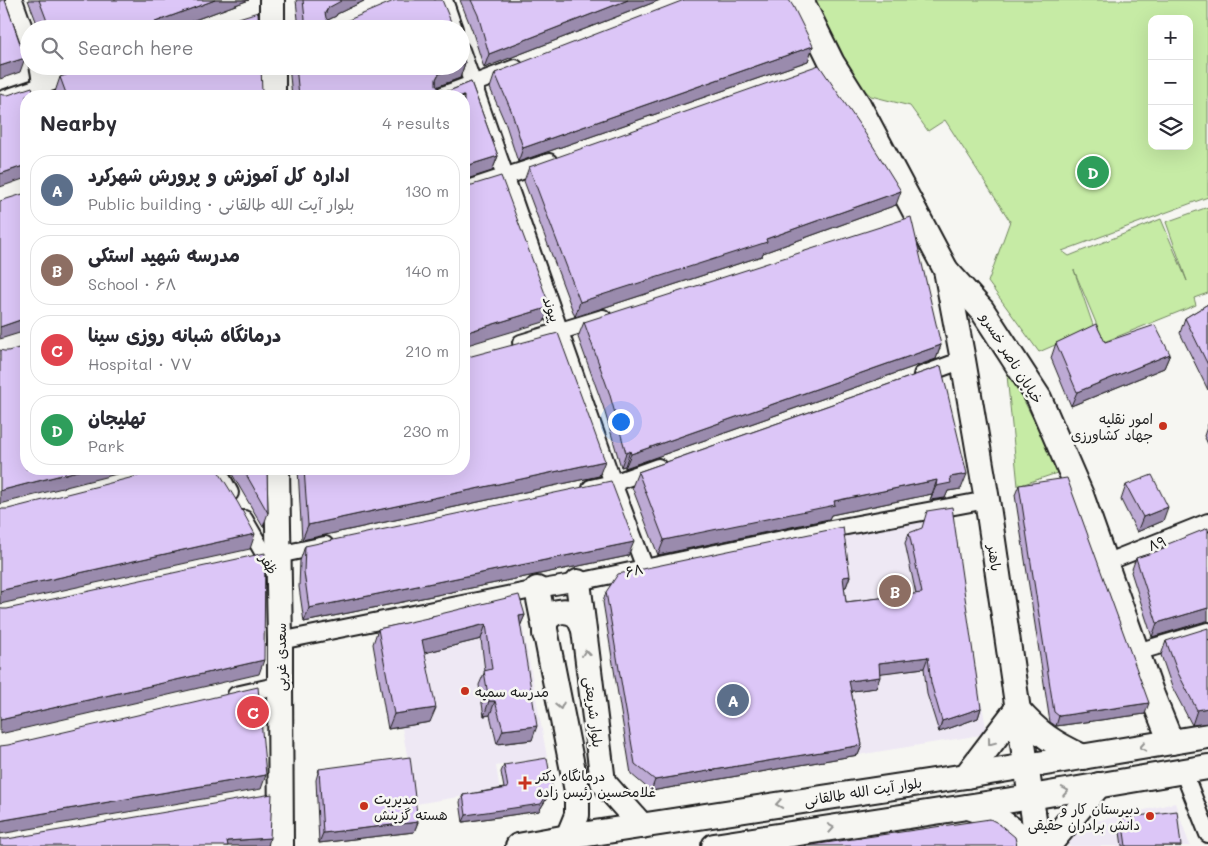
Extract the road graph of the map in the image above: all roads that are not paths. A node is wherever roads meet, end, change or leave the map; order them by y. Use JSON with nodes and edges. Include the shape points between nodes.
{"nodes":[{"id":1,"x":14,"y":0,"type":"edge"},
{"id":2,"x":444,"y":0,"type":"edge"},
{"id":3,"x":801,"y":0,"type":"edge"},
{"id":4,"x":0,"y":5,"type":"edge"},
{"id":5,"x":21,"y":20,"type":"edge"},
{"id":6,"x":451,"y":20,"type":"edge"},
{"id":7,"x":527,"y":63,"type":"edge"},
{"id":8,"x":39,"y":75,"type":"edge"},
{"id":9,"x":79,"y":75,"type":"edge"},
{"id":10,"x":273,"y":75,"type":"edge"},
{"id":11,"x":470,"y":75,"type":"edge"},
{"id":12,"x":473,"y":84,"type":"junction"},
{"id":13,"x":41,"y":90,"type":"edge"},
{"id":14,"x":43,"y":90,"type":"edge"},
{"id":15,"x":273,"y":90,"type":"edge"},
{"id":16,"x":456,"y":90,"type":"edge"},
{"id":17,"x":20,"y":96,"type":"edge"},
{"id":18,"x":0,"y":100,"type":"edge"},
{"id":19,"x":562,"y":157,"type":"edge"},
{"id":20,"x":506,"y":177,"type":"junction"},
{"id":21,"x":470,"y":188,"type":"edge"},
{"id":22,"x":946,"y":270,"type":"junction"},
{"id":23,"x":622,"y":312,"type":"edge"},
{"id":24,"x":560,"y":332,"type":"junction"},
{"id":25,"x":503,"y":348,"type":"edge"},
{"id":26,"x":963,"y":360,"type":"junction"},
{"id":27,"x":906,"y":380,"type":"edge"},
{"id":28,"x":668,"y":464,"type":"edge"},
{"id":29,"x":221,"y":475,"type":"edge"},
{"id":30,"x":277,"y":475,"type":"edge"},
{"id":31,"x":613,"y":483,"type":"junction"},
{"id":32,"x":577,"y":491,"type":"edge"},
{"id":33,"x":987,"y":500,"type":"junction"},
{"id":34,"x":1208,"y":522,"type":"edge"},
{"id":35,"x":336,"y":542,"type":"edge"},
{"id":36,"x":271,"y":555,"type":"junction"},
{"id":37,"x":245,"y":560,"type":"edge"},
{"id":38,"x":1106,"y":563,"type":"junction"},
{"id":39,"x":644,"y":568,"type":"junction"},
{"id":40,"x":578,"y":582,"type":"junction"},
{"id":41,"x":537,"y":589,"type":"junction"},
{"id":42,"x":583,"y":627,"type":"junction"},
{"id":43,"x":1208,"y":631,"type":"edge"},
{"id":44,"x":545,"y":634,"type":"junction"},
{"id":45,"x":280,"y":641,"type":"junction"},
{"id":46,"x":1137,"y":652,"type":"junction"},
{"id":47,"x":280,"y":685,"type":"junction"},
{"id":48,"x":222,"y":699,"type":"edge"},
{"id":49,"x":1018,"y":708,"type":"junction"},
{"id":50,"x":1208,"y":736,"type":"edge"},
{"id":51,"x":1171,"y":742,"type":"junction"},
{"id":52,"x":1083,"y":757,"type":"junction"},
{"id":53,"x":1026,"y":766,"type":"junction"},
{"id":54,"x":1208,"y":767,"type":"edge"},
{"id":55,"x":1183,"y":771,"type":"junction"},
{"id":56,"x":966,"y":776,"type":"junction"},
{"id":57,"x":603,"y":782,"type":"junction"},
{"id":58,"x":1099,"y":785,"type":"junction"},
{"id":59,"x":577,"y":791,"type":"junction"},
{"id":60,"x":1031,"y":796,"type":"junction"},
{"id":61,"x":967,"y":806,"type":"junction"},
{"id":62,"x":642,"y":826,"type":"junction"},
{"id":63,"x":1208,"y":834,"type":"edge"},
{"id":64,"x":614,"y":838,"type":"edge"},
{"id":65,"x":575,"y":839,"type":"edge"},
{"id":66,"x":281,"y":844,"type":"edge"},
{"id":67,"x":518,"y":846,"type":"edge"},
{"id":68,"x":714,"y":846,"type":"edge"},
{"id":69,"x":1030,"y":846,"type":"edge"},
{"id":70,"x":1038,"y":846,"type":"edge"},
{"id":71,"x":1048,"y":846,"type":"edge"}],
"edges":[{"from":1,"to":4,"type":"street"},
{"from":1,"to":5,"type":"street"},
{"from":2,"to":6,"type":"street"},
{"from":3,"to":22,"type":"main road","name":"خیابان ناصر خسرو","via":[[823,66],[859,106],[908,220]]},
{"from":7,"to":12,"type":"street"},
{"from":8,"to":13,"type":"street"},
{"from":9,"to":14,"type":"street"},
{"from":10,"to":15,"type":"main road"},
{"from":11,"to":12,"type":"street","name":"پیوند"},
{"from":12,"to":16,"type":"street"},
{"from":12,"to":20,"type":"street","name":"پیوند"},
{"from":17,"to":18,"type":"street"},
{"from":19,"to":20,"type":"street"},
{"from":20,"to":21,"type":"street"},
{"from":20,"to":24,"type":"street","name":"پیوند"},
{"from":22,"to":26,"type":"main road","name":"باهنر"},
{"from":22,"to":38,"type":"main road","name":"خیابان ناصر خسرو","via":[[982,310],[1039,398]]},
{"from":23,"to":24,"type":"street"},
{"from":24,"to":25,"type":"street"},
{"from":24,"to":31,"type":"street","name":"پیوند"},
{"from":26,"to":27,"type":"street"},
{"from":26,"to":33,"type":"main road","name":"باهنر"},
{"from":28,"to":31,"type":"street"},
{"from":29,"to":36,"type":"street","name":"ظفر"},
{"from":30,"to":36,"type":"main road","name":"سعدی غربی"},
{"from":31,"to":32,"type":"street"},
{"from":31,"to":39,"type":"street","name":"پیوند"},
{"from":33,"to":39,"type":"street","name":"۶۸"},
{"from":33,"to":49,"type":"main road","name":"باهنر"},
{"from":34,"to":38,"type":"street","name":"۸۹"},
{"from":35,"to":36,"type":"street"},
{"from":36,"to":37,"type":"street"},
{"from":36,"to":45,"type":"main road","name":"سعدی غربی","via":[[278,580]]},
{"from":38,"to":46,"type":"main road","name":"خیابان ناصر خسرو"},
{"from":39,"to":40,"type":"street","name":"۶۸"},
{"from":40,"to":41,"type":"street","name":"۶۸"},
{"from":40,"to":42,"type":"main road","name":"بلوار شریعتی"},
{"from":41,"to":44,"type":"main road"},
{"from":41,"to":45,"type":"street","name":"۶۸"},
{"from":42,"to":44,"type":"main road","via":[[579,618],[560,611],[548,618]]},
{"from":57,"to":42,"type":"main road","name":"بلوار شریعتی","one_way":true},
{"from":43,"to":46,"type":"street"},
{"from":44,"to":59,"type":"main road","one_way":true},
{"from":45,"to":47,"type":"main road","name":"سعدی غربی"},
{"from":46,"to":51,"type":"main road","name":"خیابان ناصر خسرو"},
{"from":47,"to":48,"type":"street"},
{"from":47,"to":66,"type":"main road","name":"سعدی غربی","via":[[271,797]]},
{"from":49,"to":52,"type":"main road","via":[[1046,737]]},
{"from":49,"to":53,"type":"main road","name":"باهنر"},
{"from":49,"to":56,"type":"main road","one_way":true},
{"from":50,"to":51,"type":"main road","name":"بلوار آیت الله طالقانی"},
{"from":51,"to":52,"type":"main road","name":"بلوار آیت الله طالقانی","one_way":true},
{"from":52,"to":53,"type":"main road","name":"بلوار آیت الله طالقانی"},
{"from":53,"to":56,"type":"main road","name":"بلوار آیت الله طالقانی"},
{"from":53,"to":60,"type":"main road","name":"باهنر"},
{"from":54,"to":55,"type":"main road"},
{"from":55,"to":58,"type":"main road"},
{"from":55,"to":63,"type":"street"},
{"from":56,"to":62,"type":"main road","name":"بلوار آیت الله طالقانی","one_way":true},
{"from":57,"to":59,"type":"main road","via":[[600,795],[594,799],[588,799]]},
{"from":57,"to":62,"type":"main road"},
{"from":60,"to":58,"type":"main road","one_way":true},
{"from":58,"to":71,"type":"main road"},
{"from":59,"to":65,"type":"main road"},
{"from":60,"to":61,"type":"main road"},
{"from":60,"to":70,"type":"main road","name":"باهنر"},
{"from":68,"to":61,"type":"main road","one_way":true},
{"from":61,"to":69,"type":"main road","via":[[1007,824]]},
{"from":62,"to":64,"type":"main road","name":"بلوار آیت الله طالقانی"},
{"from":64,"to":65,"type":"main road","name":"بلوار آیت الله طالقانی"},
{"from":65,"to":67,"type":"main road","name":"بلوار آیت الله طالقانی"}]}
